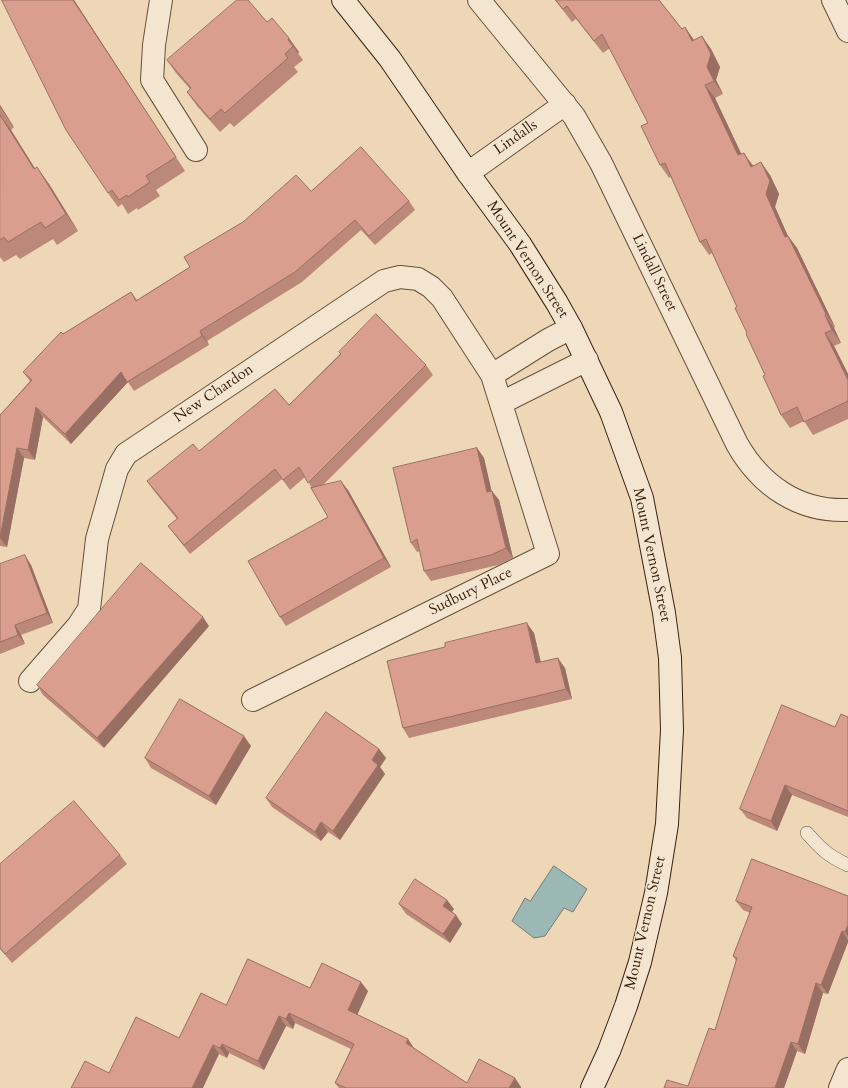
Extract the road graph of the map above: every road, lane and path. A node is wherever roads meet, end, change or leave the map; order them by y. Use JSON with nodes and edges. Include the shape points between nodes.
{"nodes":[{"id":1,"x":161,"y":0,"type":"edge"},
{"id":2,"x":343,"y":0,"type":"edge"},
{"id":3,"x":479,"y":0,"type":"edge"},
{"id":4,"x":834,"y":0,"type":"edge"},
{"id":5,"x":848,"y":31,"type":"edge"},
{"id":6,"x":564,"y":104,"type":"junction"},
{"id":7,"x":196,"y":150,"type":"dead end"},
{"id":8,"x":468,"y":173,"type":"junction"},
{"id":9,"x":571,"y":328,"type":"junction"},
{"id":10,"x":587,"y":360,"type":"junction"},
{"id":11,"x":492,"y":375,"type":"junction"},
{"id":12,"x":501,"y":403,"type":"junction"},
{"id":13,"x":848,"y":510,"type":"edge"},
{"id":14,"x":30,"y":681,"type":"dead end"},
{"id":15,"x":253,"y":700,"type":"dead end"},
{"id":16,"x":807,"y":833,"type":"dead end"},
{"id":17,"x":848,"y":866,"type":"edge"},
{"id":18,"x":848,"y":1069,"type":"edge"},
{"id":19,"x":592,"y":1088,"type":"edge"},
{"id":20,"x":840,"y":1088,"type":"edge"}],
"edges":[{"from":1,"to":7,"type":"street","via":[[152,80]]},
{"from":2,"to":8,"type":"street","name":"Mount Vernon Street","via":[[390,59]]},
{"from":3,"to":6,"type":"street","name":"Lindall Street"},
{"from":4,"to":5,"type":"street"},
{"from":6,"to":8,"type":"street","name":"Lindalls"},
{"from":6,"to":13,"type":"street","name":"Lindall Street","via":[[574,116],[601,163],[746,460],[763,479],[800,503],[826,510]]},
{"from":8,"to":9,"type":"street","name":"Mount Vernon Street","via":[[520,244]]},
{"from":9,"to":10,"type":"street","name":"Mount Vernon Street"},
{"from":9,"to":11,"type":"street"},
{"from":10,"to":12,"type":"street"},
{"from":10,"to":19,"type":"street","name":"Mount Vernon Street","via":[[611,412],[642,498],[670,658],[672,730],[667,824],[656,893],[640,962],[626,1006]]},
{"from":11,"to":12,"type":"street","name":"Sudbury Place"},
{"from":11,"to":14,"type":"street","name":"New Chardon","via":[[442,298],[431,287],[418,279],[400,277],[384,281],[126,454],[117,469],[97,539],[89,609],[78,626]]},
{"from":12,"to":15,"type":"street","name":"Sudbury Place","via":[[548,554]]},
{"from":16,"to":17,"type":"lane","via":[[822,850]]},
{"from":18,"to":20,"type":"street"}]}
